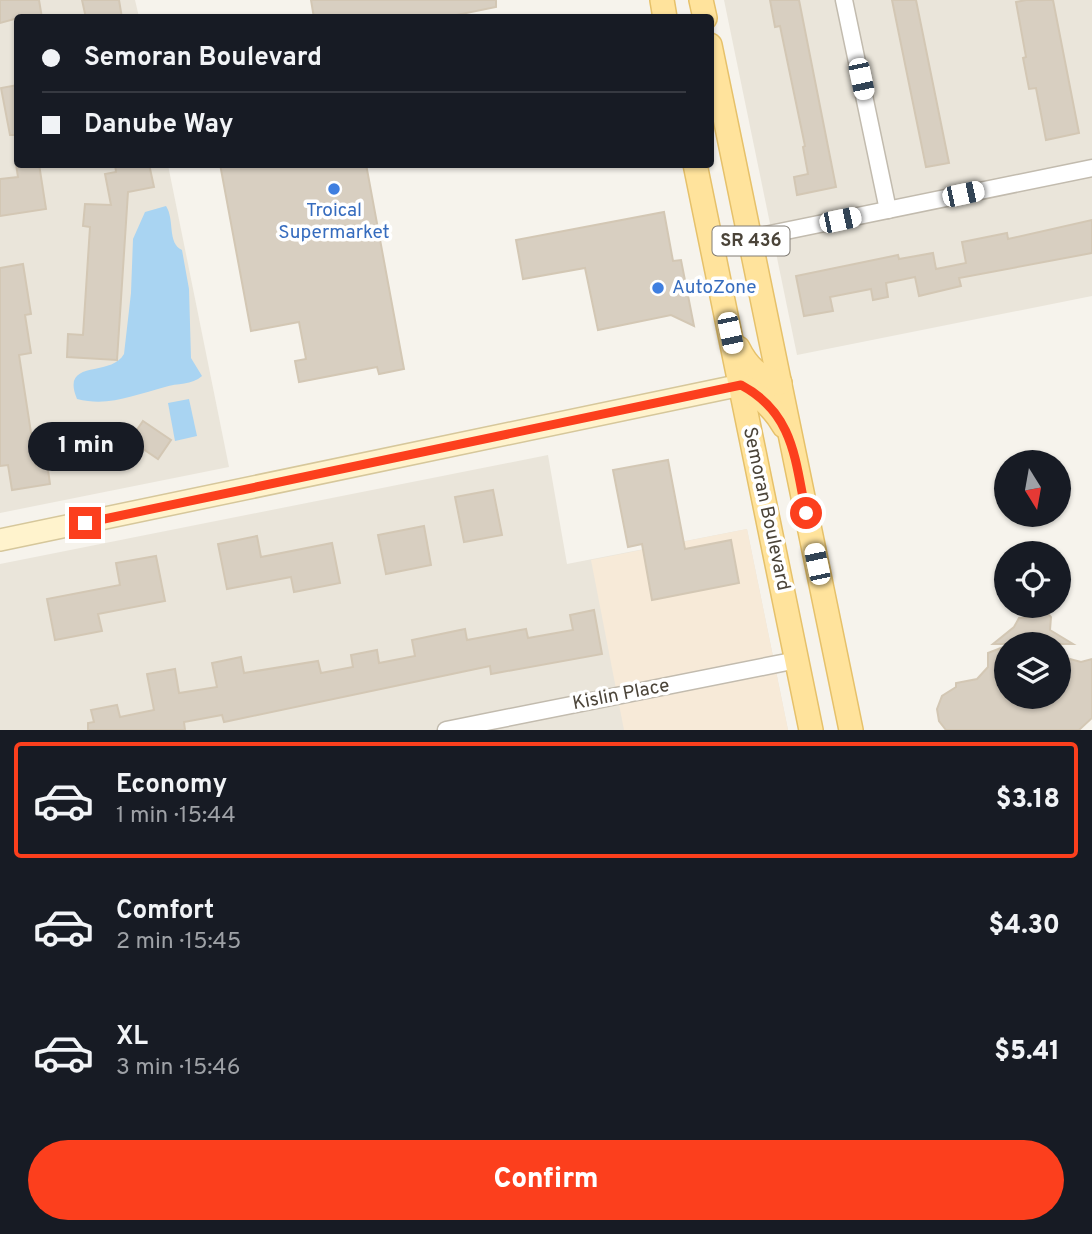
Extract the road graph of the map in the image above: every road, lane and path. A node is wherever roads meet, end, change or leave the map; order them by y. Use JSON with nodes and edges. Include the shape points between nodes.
{"nodes":[{"id":1,"x":844,"y":0,"type":"edge"},
{"id":2,"x":714,"y":64,"type":"edge"},
{"id":3,"x":696,"y":168,"type":"edge"},
{"id":4,"x":1092,"y":168,"type":"edge"},
{"id":5,"x":888,"y":210,"type":"junction"},
{"id":6,"x":751,"y":238,"type":"junction"},
{"id":7,"x":730,"y":333,"type":"junction"},
{"id":8,"x":780,"y":383,"type":"junction"},
{"id":9,"x":741,"y":385,"type":"junction"},
{"id":10,"x":791,"y":438,"type":"junction"},
{"id":11,"x":0,"y":540,"type":"edge"},
{"id":12,"x":797,"y":660,"type":"junction"},
{"id":13,"x":446,"y":730,"type":"edge"},
{"id":14,"x":811,"y":730,"type":"edge"},
{"id":15,"x":850,"y":730,"type":"edge"}],
"edges":[{"from":1,"to":5,"type":"street"},
{"from":2,"to":6,"type":"main road","name":"Semoran Boulevard","number":"SR 436"},
{"from":3,"to":7,"type":"main road","name":"Semoran Boulevard","number":"SR 436"},
{"from":4,"to":5,"type":"street"},
{"from":5,"to":6,"type":"street"},
{"from":6,"to":8,"type":"main road","name":"Semoran Boulevard","number":"SR 436"},
{"from":7,"to":8,"type":"main road","via":[[747,365],[761,377]]},
{"from":7,"to":9,"type":"main road","name":"Semoran Boulevard","number":"SR 436"},
{"from":8,"to":10,"type":"main road","name":"Semoran Boulevard","number":"SR 436"},
{"from":9,"to":10,"type":"main road","via":[[775,410]]},
{"from":9,"to":11,"type":"street"},
{"from":9,"to":12,"type":"main road","name":"Semoran Boulevard","number":"SR 436"},
{"from":10,"to":15,"type":"main road","name":"Semoran Boulevard","number":"SR 436"},
{"from":12,"to":13,"type":"street","name":"Kislin Place"},
{"from":12,"to":14,"type":"main road","name":"Semoran Boulevard","number":"SR 436"}]}
